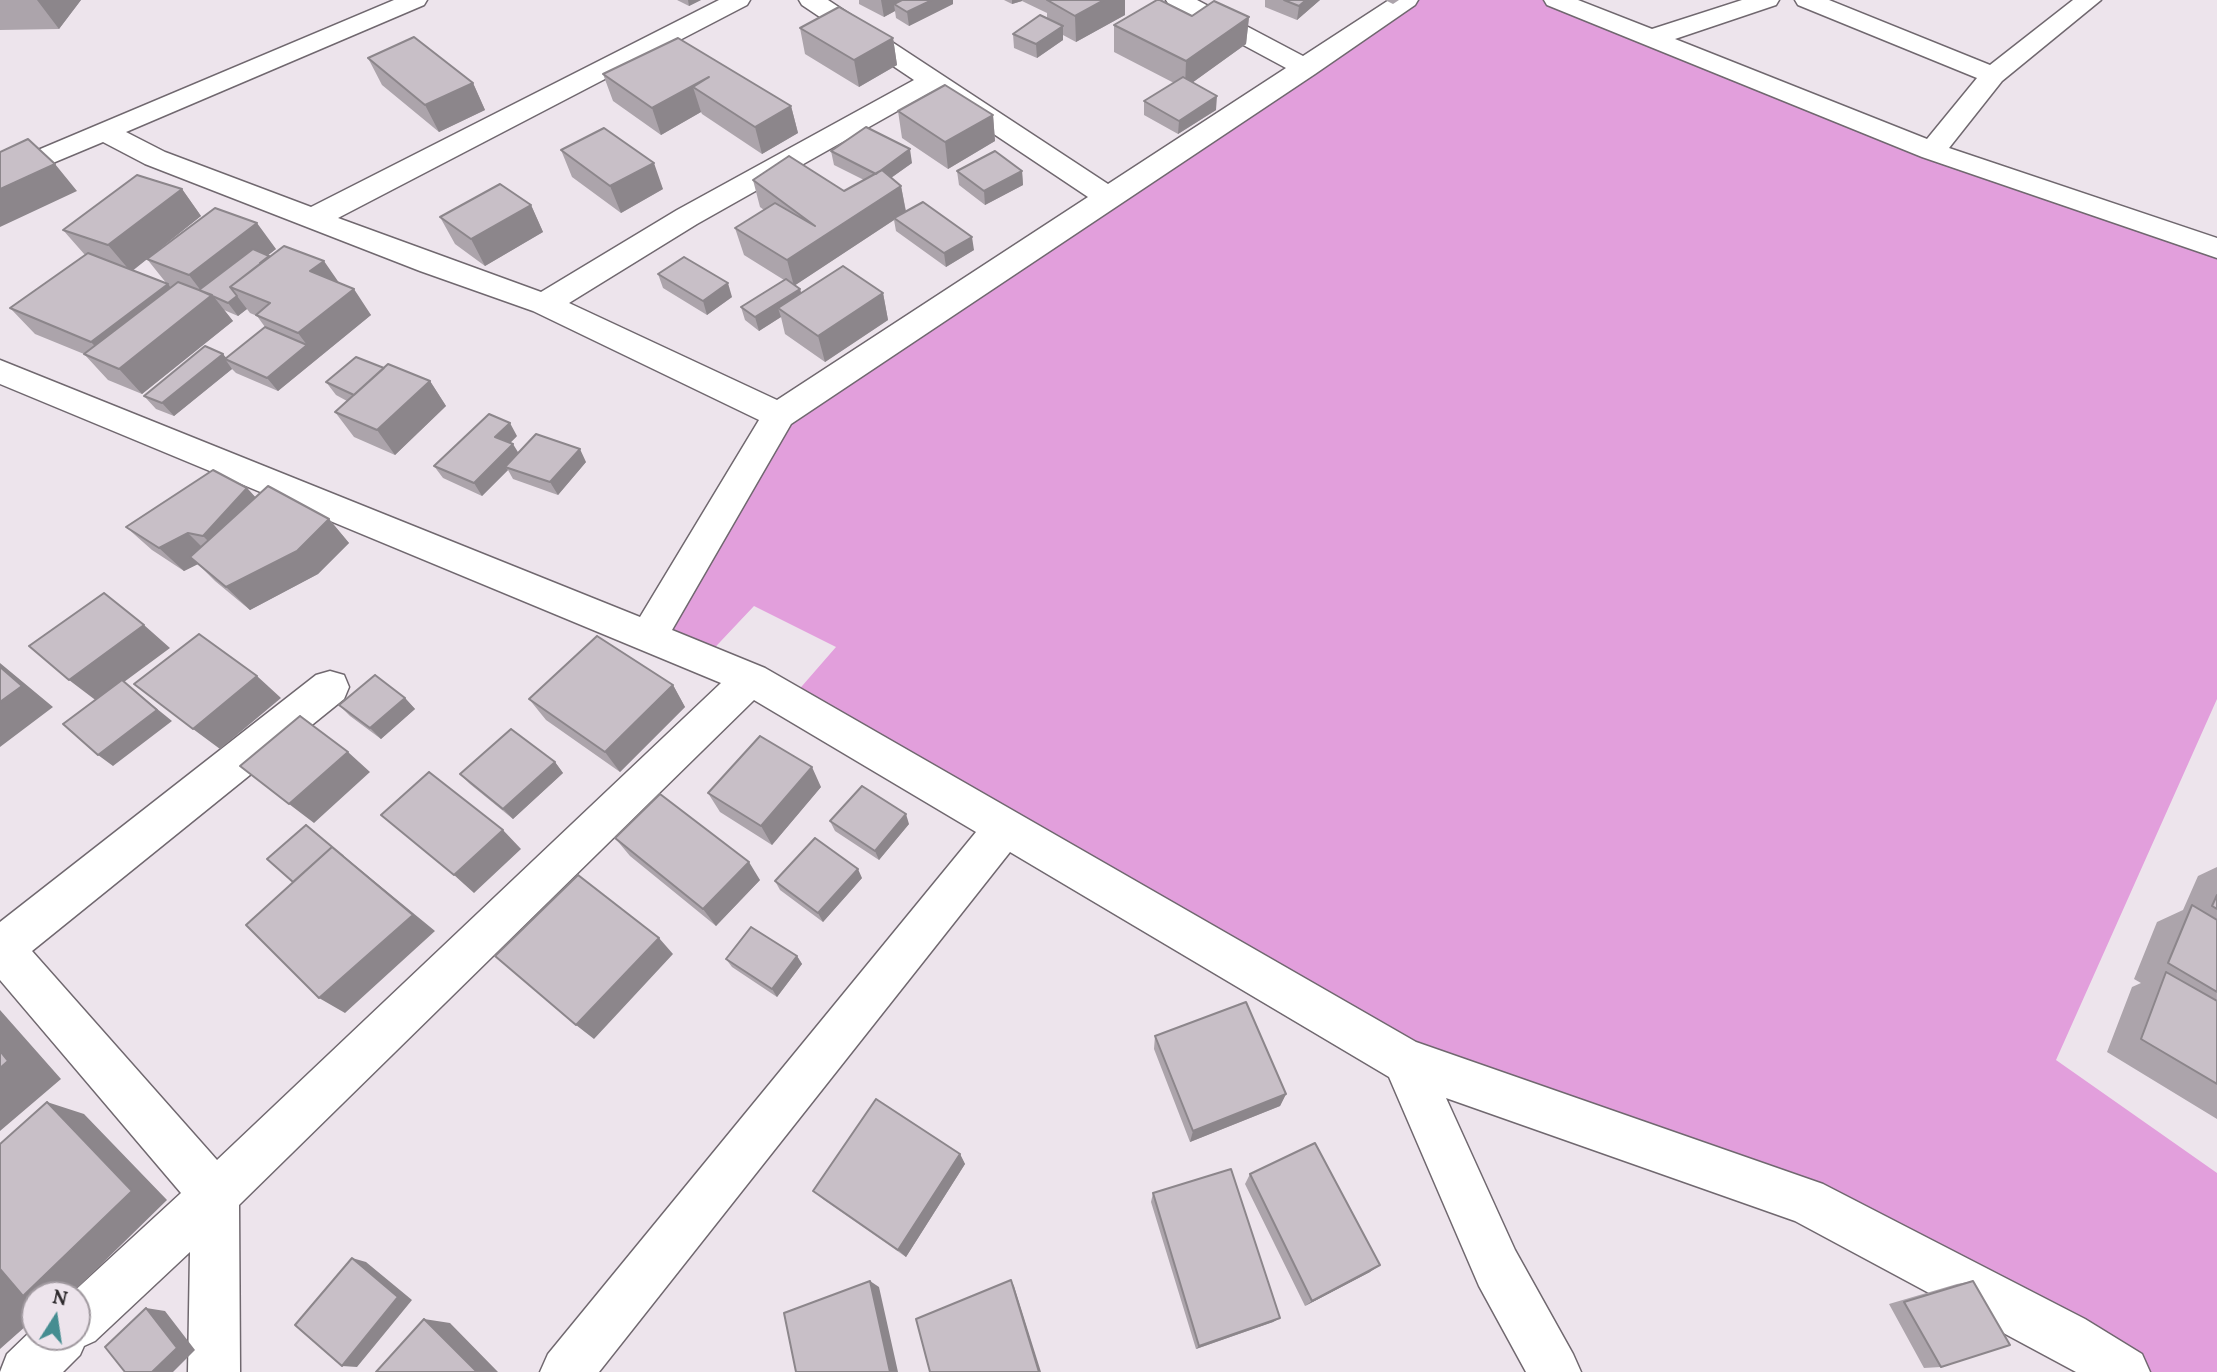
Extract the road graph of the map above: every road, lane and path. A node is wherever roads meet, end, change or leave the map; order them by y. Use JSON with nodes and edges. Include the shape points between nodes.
{"nodes":[{"id":1,"x":415,"y":0,"type":"edge"},
{"id":2,"x":738,"y":0,"type":"edge"},
{"id":3,"x":811,"y":0,"type":"edge"},
{"id":4,"x":1178,"y":0,"type":"edge"},
{"id":5,"x":1406,"y":0,"type":"edge"},
{"id":6,"x":1556,"y":0,"type":"edge"},
{"id":7,"x":1767,"y":0,"type":"edge"},
{"id":8,"x":1807,"y":0,"type":"edge"},
{"id":9,"x":2089,"y":0,"type":"edge"},
{"id":10,"x":1651,"y":38,"type":"junction"},
{"id":11,"x":1306,"y":68,"type":"junction"},
{"id":12,"x":1993,"y":75,"type":"junction"},
{"id":13,"x":933,"y":80,"type":"junction"},
{"id":14,"x":106,"y":133,"type":"junction"},
{"id":15,"x":1932,"y":151,"type":"junction"},
{"id":16,"x":0,"y":176,"type":"edge"},
{"id":17,"x":1110,"y":198,"type":"junction"},
{"id":18,"x":312,"y":219,"type":"junction"},
{"id":19,"x":2214,"y":243,"type":"edge"},
{"id":20,"x":544,"y":304,"type":"junction"},
{"id":21,"x":0,"y":371,"type":"edge"},
{"id":22,"x":779,"y":415,"type":"junction"},
{"id":23,"x":649,"y":636,"type":"junction"},
{"id":24,"x":751,"y":679,"type":"junction"},
{"id":25,"x":330,"y":687,"type":"dead end"},
{"id":26,"x":1005,"y":827,"type":"junction"},
{"id":27,"x":1,"y":948,"type":"edge"},
{"id":28,"x":1405,"y":1060,"type":"junction"},
{"id":29,"x":215,"y":1195,"type":"junction"},
{"id":30,"x":91,"y":1311,"type":"edge"},
{"id":31,"x":47,"y":1351,"type":"edge"},
{"id":32,"x":25,"y":1372,"type":"edge"},
{"id":33,"x":214,"y":1372,"type":"edge"},
{"id":34,"x":566,"y":1372,"type":"edge"},
{"id":35,"x":1555,"y":1372,"type":"edge"},
{"id":36,"x":2124,"y":1372,"type":"edge"}],
"edges":[{"from":1,"to":14,"type":"street"},
{"from":2,"to":18,"type":"street"},
{"from":3,"to":13,"type":"street"},
{"from":4,"to":11,"type":"street"},
{"from":5,"to":11,"type":"street"},
{"from":6,"to":10,"type":"street"},
{"from":7,"to":10,"type":"street"},
{"from":8,"to":12,"type":"street"},
{"from":9,"to":12,"type":"street"},
{"from":10,"to":15,"type":"street"},
{"from":11,"to":17,"type":"street"},
{"from":12,"to":15,"type":"street"},
{"from":13,"to":17,"type":"street"},
{"from":13,"to":20,"type":"street","via":[[687,217]]},
{"from":14,"to":16,"type":"street"},
{"from":14,"to":18,"type":"street","via":[[155,158]]},
{"from":15,"to":19,"type":"street"},
{"from":17,"to":22,"type":"street"},
{"from":18,"to":20,"type":"street"},
{"from":20,"to":22,"type":"street"},
{"from":21,"to":23,"type":"street"},
{"from":22,"to":23,"type":"street"},
{"from":23,"to":24,"type":"street"},
{"from":24,"to":26,"type":"street"},
{"from":24,"to":29,"type":"street"},
{"from":25,"to":27,"type":"street"},
{"from":26,"to":28,"type":"street"},
{"from":26,"to":34,"type":"street"},
{"from":27,"to":29,"type":"street"},
{"from":28,"to":35,"type":"street","via":[[1497,1268]]},
{"from":28,"to":36,"type":"street","via":[[1806,1202],[2067,1337]]},
{"from":29,"to":30,"type":"street"},
{"from":29,"to":33,"type":"street"},
{"from":31,"to":32,"type":"street"}]}
